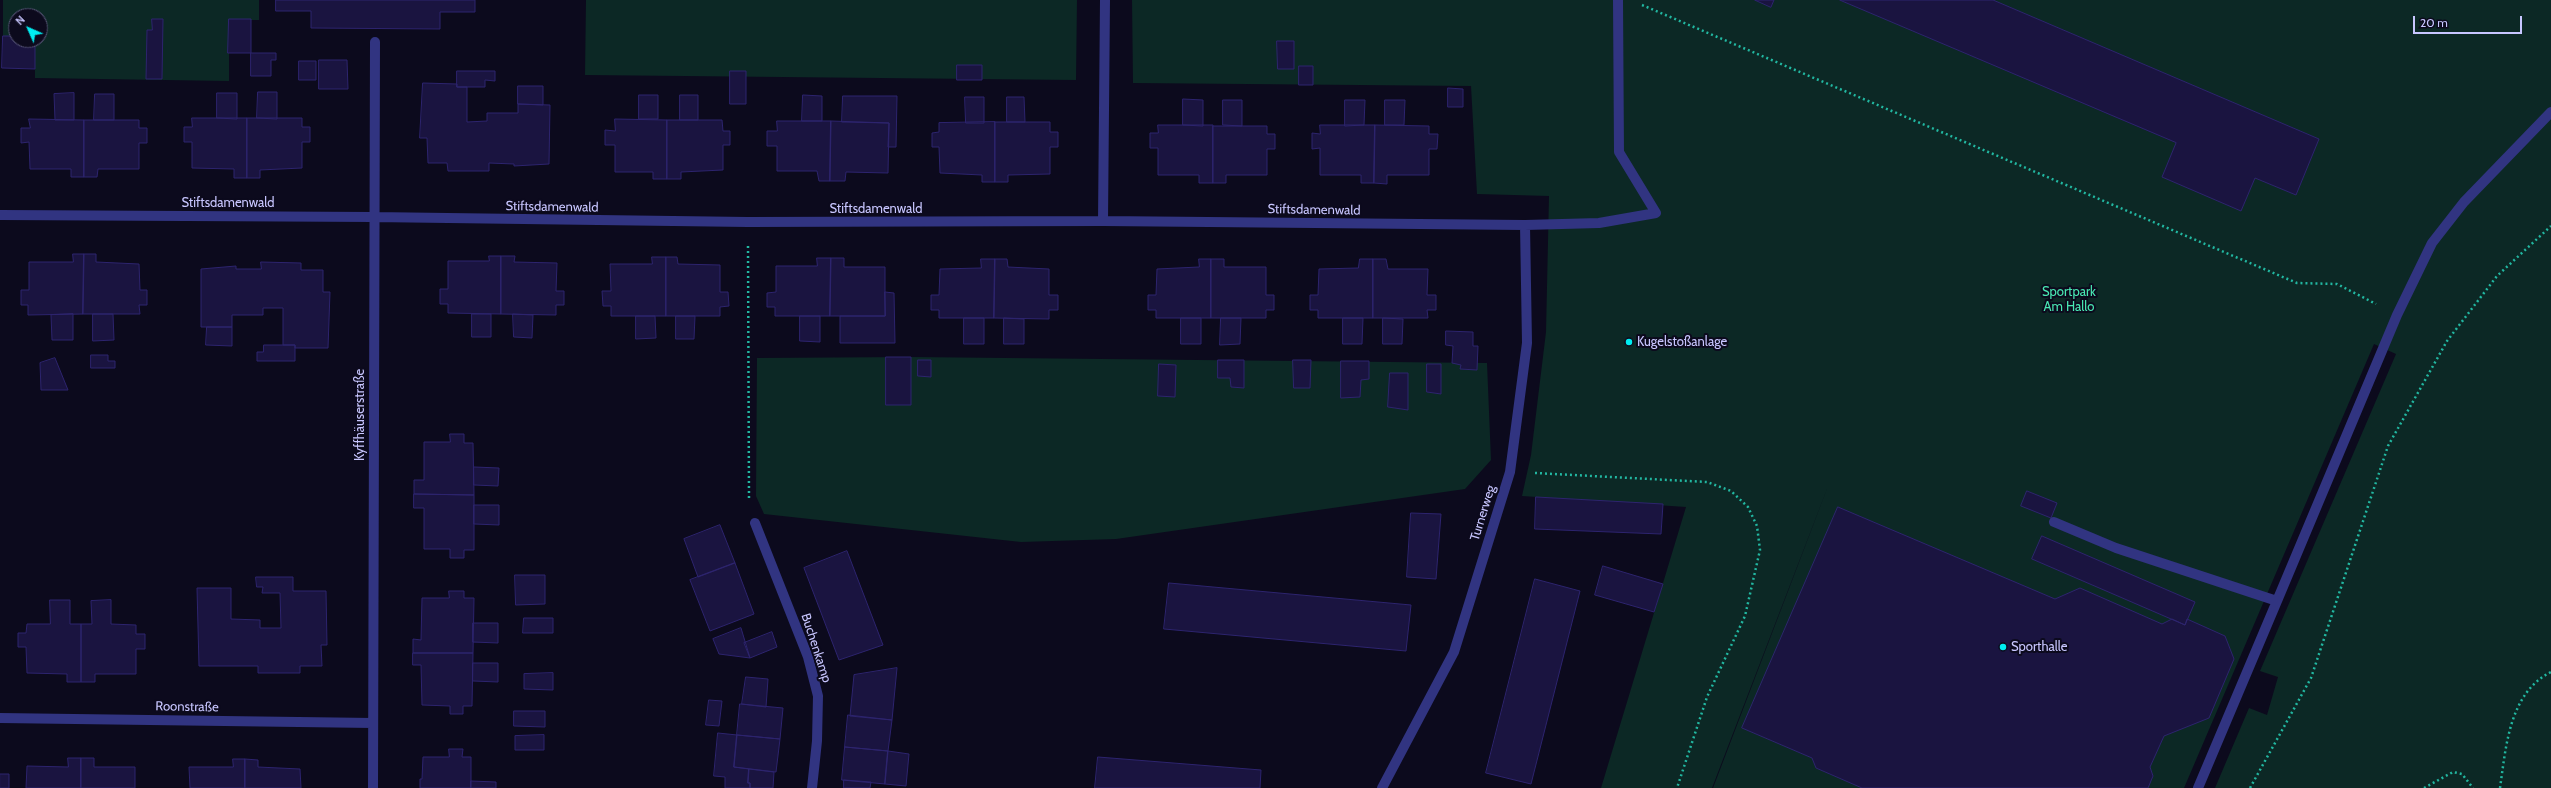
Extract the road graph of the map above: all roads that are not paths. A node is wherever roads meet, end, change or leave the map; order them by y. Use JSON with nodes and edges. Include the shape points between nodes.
{"nodes":[{"id":1,"x":1105,"y":0,"type":"edge"},
{"id":2,"x":1618,"y":0,"type":"edge"},
{"id":3,"x":375,"y":42,"type":"dead end"},
{"id":4,"x":2551,"y":112,"type":"edge"},
{"id":5,"x":0,"y":215,"type":"edge"},
{"id":6,"x":373,"y":217,"type":"junction"},
{"id":7,"x":1103,"y":221,"type":"junction"},
{"id":8,"x":1525,"y":226,"type":"junction"},
{"id":9,"x":755,"y":522,"type":"road end"},
{"id":10,"x":2054,"y":522,"type":"dead end"},
{"id":11,"x":2277,"y":601,"type":"junction"},
{"id":12,"x":0,"y":718,"type":"edge"},
{"id":13,"x":373,"y":723,"type":"junction"},
{"id":14,"x":372,"y":788,"type":"edge"},
{"id":15,"x":812,"y":788,"type":"edge"},
{"id":16,"x":1382,"y":788,"type":"edge"},
{"id":17,"x":2198,"y":788,"type":"edge"}],
"edges":[{"from":1,"to":7,"type":"street"},
{"from":2,"to":8,"type":"street","name":"Stiftsdamenwald","via":[[1619,152],[1656,213],[1599,223]]},
{"from":3,"to":6,"type":"street","name":"Kyffhäuserstraße"},
{"from":4,"to":11,"type":"street","via":[[2464,202],[2432,243],[2397,315]]},
{"from":5,"to":6,"type":"street","name":"Stiftsdamenwald"},
{"from":6,"to":7,"type":"street","name":"Stiftsdamenwald","via":[[748,222]]},
{"from":6,"to":13,"type":"street","name":"Kyffhäuserstraße"},
{"from":7,"to":8,"type":"street","name":"Stiftsdamenwald"},
{"from":8,"to":16,"type":"street","name":"Turnerweg","via":[[1527,343],[1510,472],[1454,652]]},
{"from":9,"to":15,"type":"street","name":"Buchenkamp","via":[[808,657],[818,696]]},
{"from":10,"to":11,"type":"street","via":[[2116,548]]},
{"from":11,"to":17,"type":"street"},
{"from":12,"to":13,"type":"street","name":"Roonstraße"},
{"from":13,"to":14,"type":"street","name":"Kyffhäuserstraße"}]}
